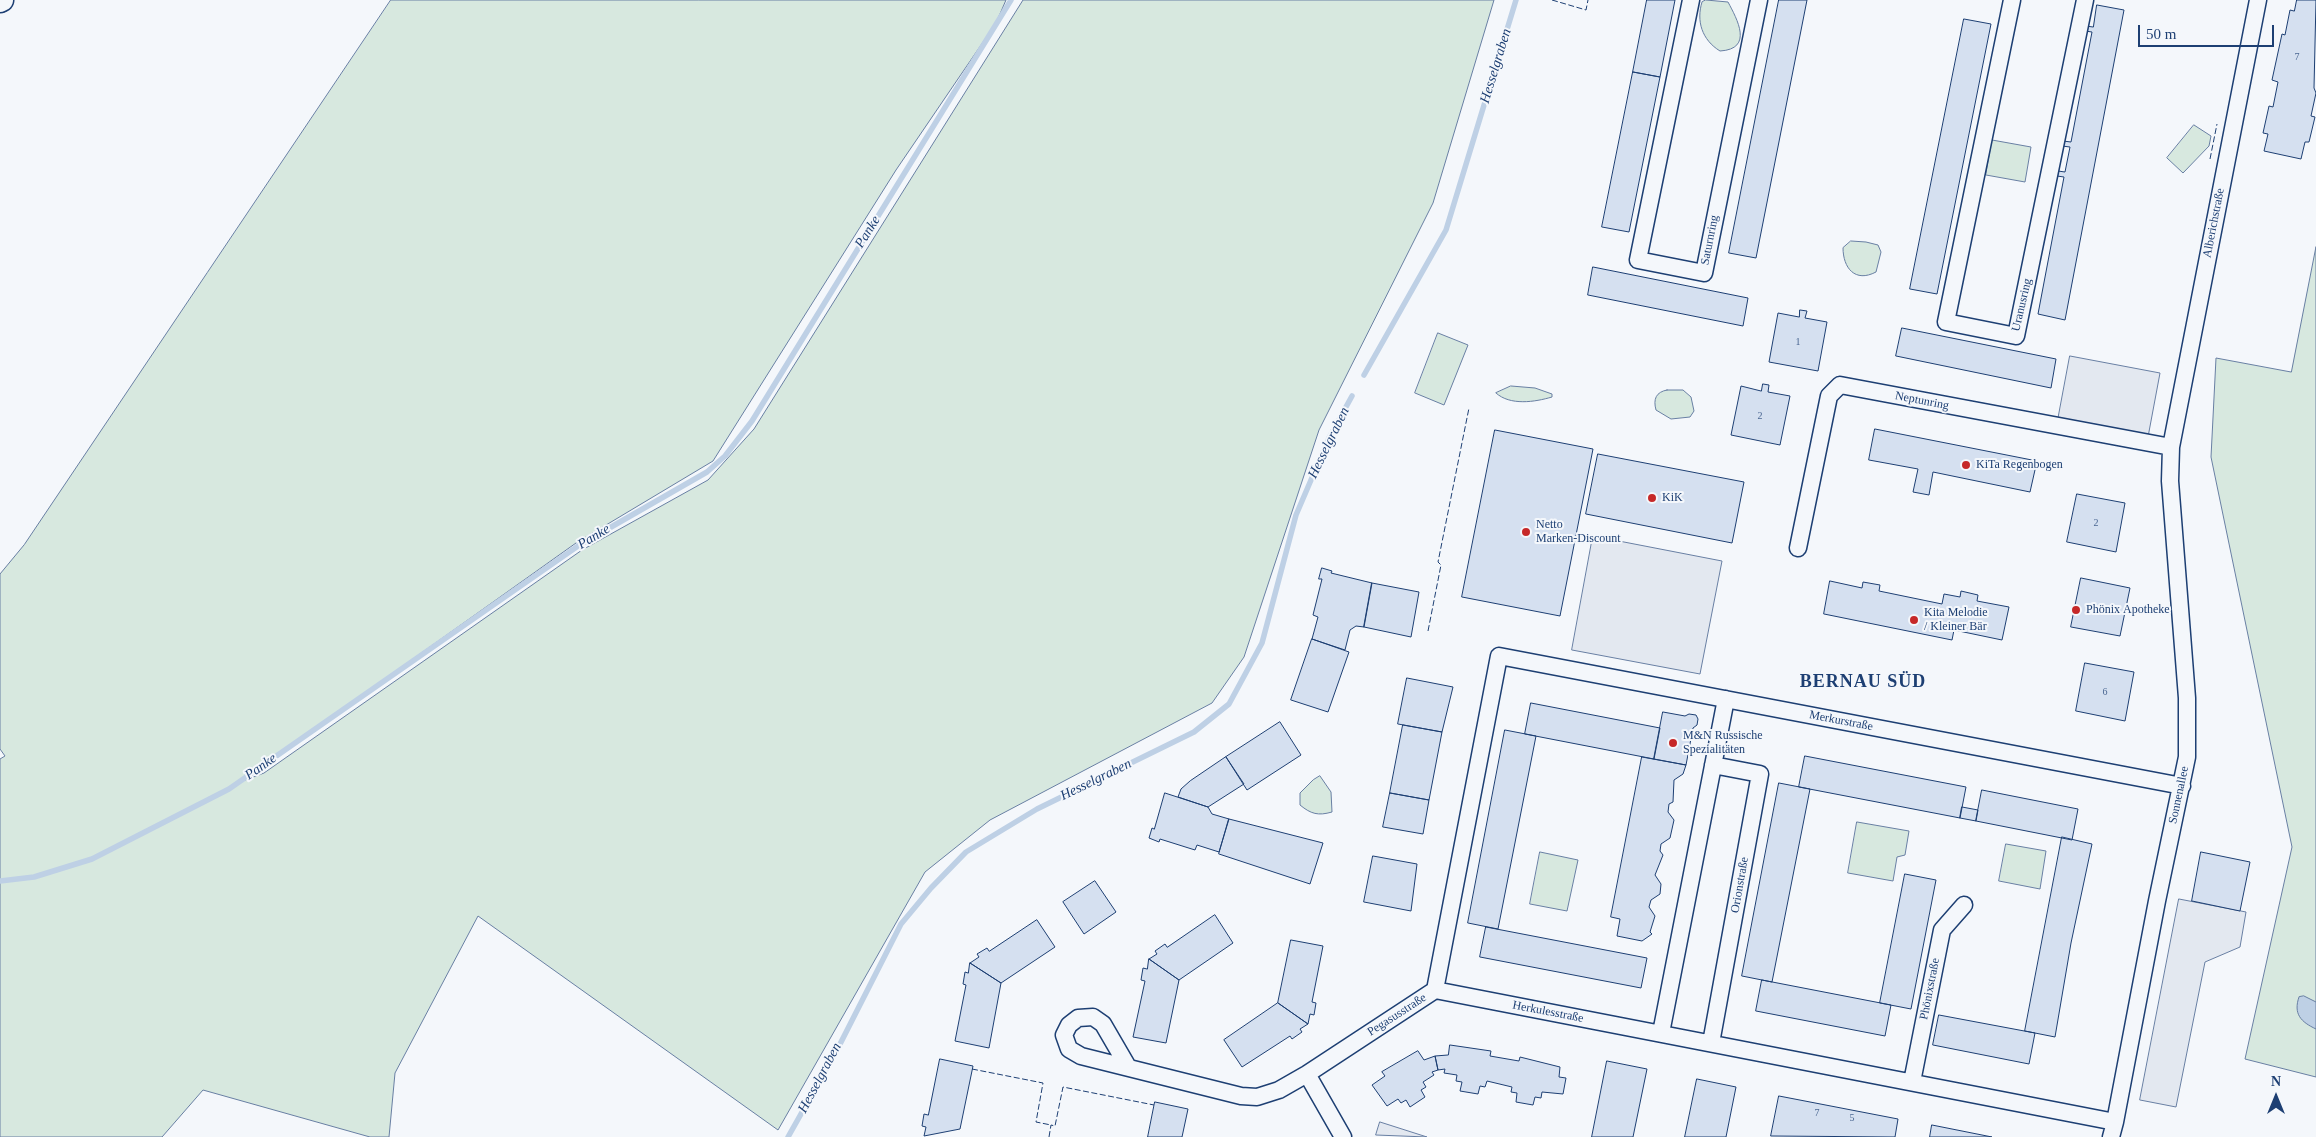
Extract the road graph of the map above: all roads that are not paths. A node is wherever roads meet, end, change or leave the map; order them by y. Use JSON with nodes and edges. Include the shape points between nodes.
{"nodes":[{"id":1,"x":1691,"y":0,"type":"edge"},
{"id":2,"x":1759,"y":0,"type":"edge"},
{"id":3,"x":2012,"y":0,"type":"edge"},
{"id":4,"x":2085,"y":0,"type":"edge"},
{"id":5,"x":2258,"y":0,"type":"edge"},
{"id":6,"x":2171,"y":447,"type":"junction"},
{"id":7,"x":1798,"y":548,"type":"dead end"},
{"id":8,"x":1499,"y":656,"type":"joint"},
{"id":9,"x":1726,"y":699,"type":"junction"},
{"id":10,"x":1713,"y":765,"type":"junction"},
{"id":11,"x":2182,"y":786,"type":"junction"},
{"id":12,"x":1964,"y":905,"type":"dead end"},
{"id":13,"x":1435,"y":990,"type":"junction"},
{"id":14,"x":1661,"y":1033,"type":"junction"},
{"id":15,"x":1711,"y":1043,"type":"junction"},
{"id":16,"x":1128,"y":1067,"type":"dead end"},
{"id":17,"x":1307,"y":1074,"type":"junction"},
{"id":18,"x":1912,"y":1082,"type":"junction"},
{"id":19,"x":2113,"y":1130,"type":"edge"},
{"id":20,"x":1343,"y":1137,"type":"edge"}],
"edges":[{"from":1,"to":2,"type":"street","name":"Saturnring","via":[[1638,260],[1704,273]]},
{"from":3,"to":4,"type":"street","name":"Uranusring","via":[[1946,322],[2016,336]]},
{"from":5,"to":6,"type":"street","name":"Alberichstraße"},
{"from":6,"to":7,"type":"street","name":"Neptunring","via":[[1840,385],[1829,396]]},
{"from":6,"to":11,"type":"street","name":"Sonnenallee","via":[[2170,481],[2187,698],[2187,757]]},
{"from":8,"to":9,"type":"street","name":"Merkurstraße"},
{"from":8,"to":13,"type":"street","name":"Pegasusstraße"},
{"from":9,"to":10,"type":"street"},
{"from":9,"to":11,"type":"street","name":"Merkurstraße"},
{"from":10,"to":14,"type":"street"},
{"from":10,"to":15,"type":"street","name":"Orionstraße","via":[[1760,774]]},
{"from":11,"to":19,"type":"street","name":"Sonnenallee"},
{"from":12,"to":18,"type":"street","name":"Phönixstraße","via":[[1942,930]]},
{"from":13,"to":14,"type":"street","name":"Herkulesstraße"},
{"from":13,"to":17,"type":"street","name":"Pegasusstraße"},
{"from":14,"to":15,"type":"street","name":"Herkulesstraße"},
{"from":15,"to":18,"type":"street","name":"Herkulesstraße"},
{"from":16,"to":17,"type":"street","name":"Pegasusstraße","via":[[1257,1097],[1279,1090]]},
{"from":17,"to":20,"type":"street"},
{"from":18,"to":19,"type":"street","name":"Herkulesstraße","via":[[2050,1110]]}]}
